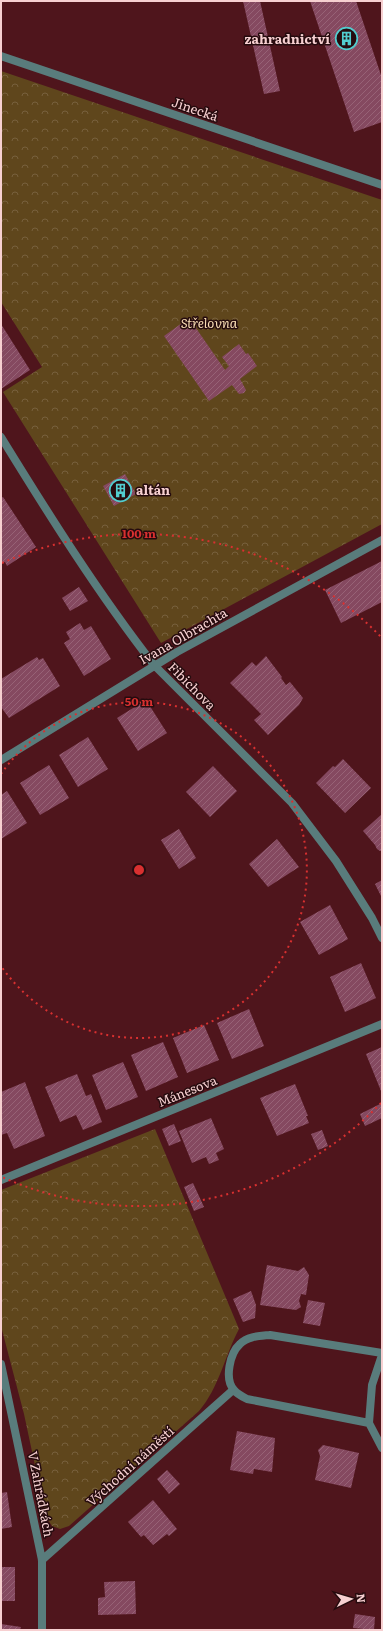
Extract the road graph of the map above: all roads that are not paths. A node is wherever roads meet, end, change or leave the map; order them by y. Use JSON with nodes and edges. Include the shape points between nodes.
{"nodes":[{"id":1,"x":1,"y":56,"type":"edge"},
{"id":2,"x":382,"y":185,"type":"edge"},
{"id":3,"x":1,"y":437,"type":"edge"},
{"id":4,"x":382,"y":540,"type":"edge"},
{"id":5,"x":154,"y":665,"type":"junction"},
{"id":6,"x":1,"y":760,"type":"edge"},
{"id":7,"x":382,"y":938,"type":"edge"},
{"id":8,"x":382,"y":1024,"type":"edge"},
{"id":9,"x":1,"y":1180,"type":"edge"},
{"id":10,"x":382,"y":1354,"type":"edge"},
{"id":11,"x":1,"y":1364,"type":"edge"},
{"id":12,"x":233,"y":1390,"type":"junction"},
{"id":13,"x":369,"y":1423,"type":"junction"},
{"id":14,"x":382,"y":1448,"type":"edge"},
{"id":15,"x":42,"y":1560,"type":"junction"},
{"id":16,"x":42,"y":1630,"type":"edge"}],
"edges":[{"from":1,"to":2,"type":"street","name":"Jinecká"},
{"from":3,"to":5,"type":"street","name":"Fibichova","via":[[79,560]]},
{"from":4,"to":5,"type":"street","name":"Ivana Olbrachta"},
{"from":5,"to":6,"type":"street","name":"Ivana Olbrachta"},
{"from":5,"to":7,"type":"street","name":"Fibichova","via":[[292,803],[336,861]]},
{"from":8,"to":9,"type":"street","name":"Mánesova"},
{"from":10,"to":12,"type":"street","via":[[270,1335],[253,1336],[240,1344],[230,1359],[229,1376]]},
{"from":10,"to":13,"type":"street","via":[[372,1385]]},
{"from":11,"to":15,"type":"street","name":"V Zahrádkách"},
{"from":12,"to":13,"type":"street","via":[[247,1399]]},
{"from":12,"to":15,"type":"street","name":"Východní náměstí"},
{"from":13,"to":14,"type":"street"},
{"from":15,"to":16,"type":"street","name":"V Zahrádkách"}]}
